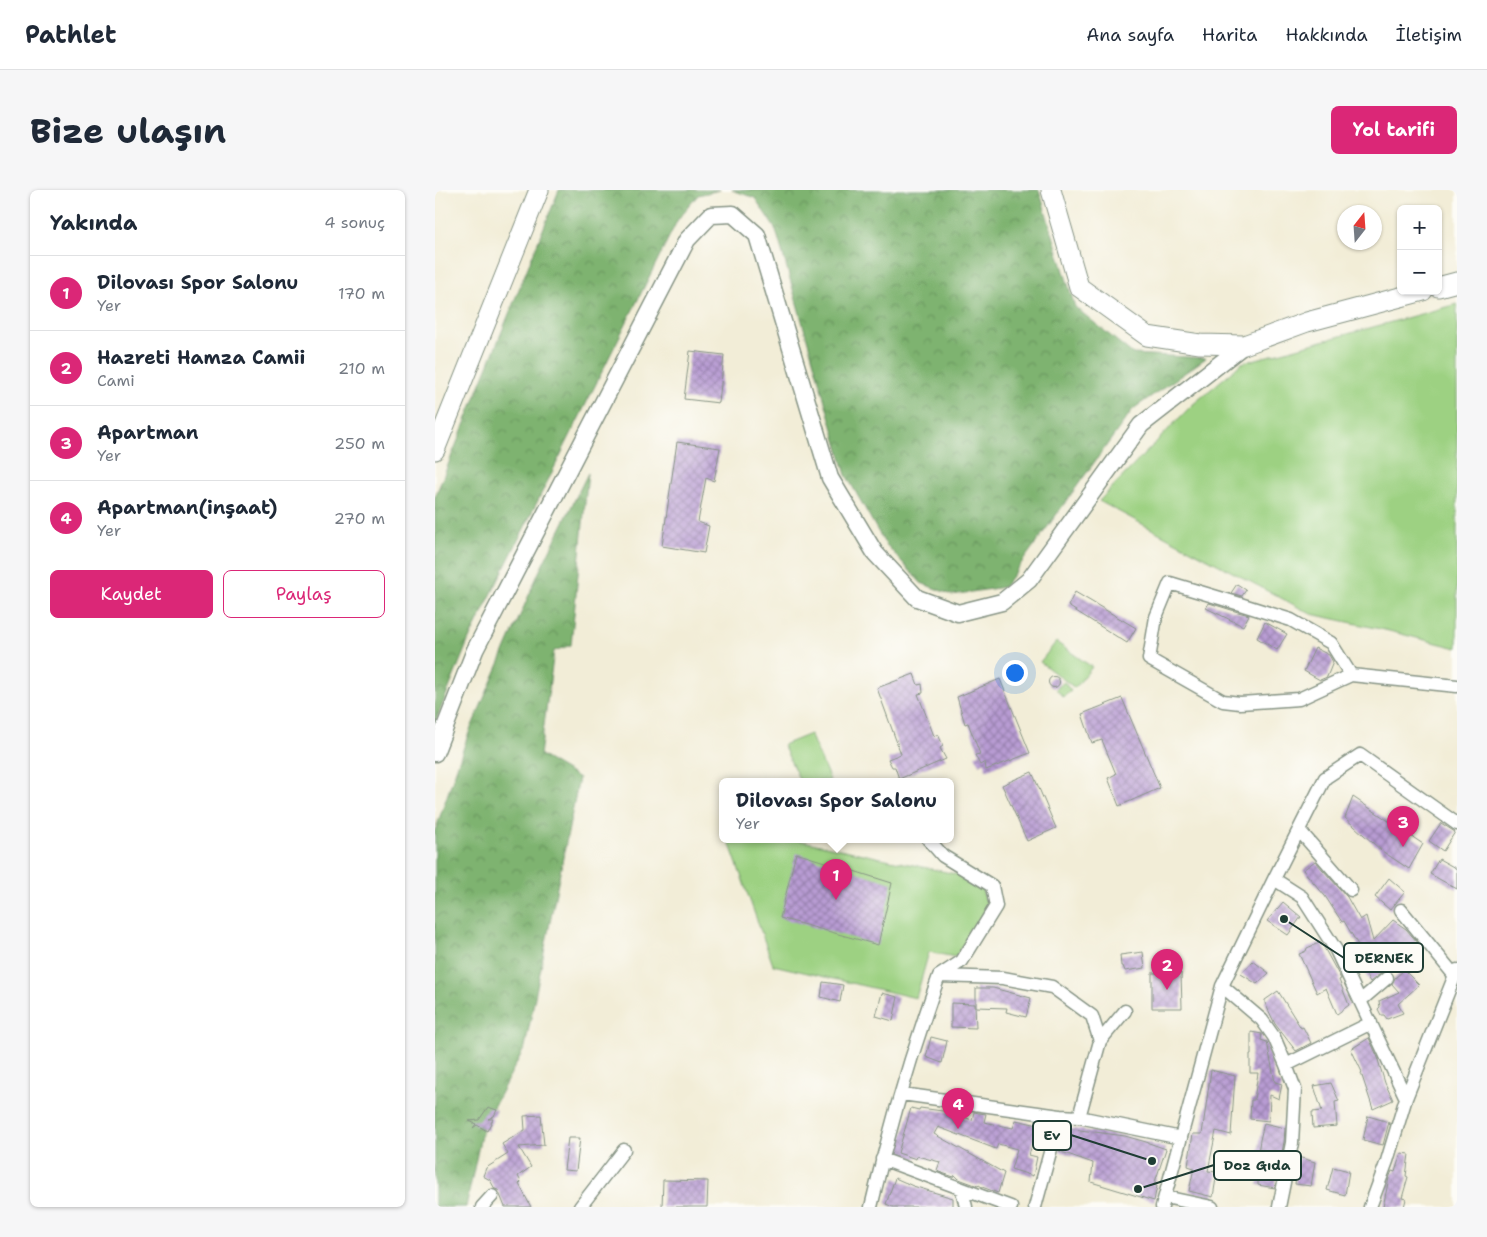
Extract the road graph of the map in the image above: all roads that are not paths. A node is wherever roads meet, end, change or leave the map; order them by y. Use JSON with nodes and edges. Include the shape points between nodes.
{"nodes":[{"id":1,"x":539,"y":190,"type":"edge"},
{"id":2,"x":1051,"y":190,"type":"edge"},
{"id":3,"x":1457,"y":282,"type":"edge"},
{"id":4,"x":1442,"y":286,"type":"edge"},
{"id":5,"x":1408,"y":295,"type":"edge"},
{"id":6,"x":1244,"y":345,"type":"junction"},
{"id":7,"x":435,"y":450,"type":"edge"},
{"id":8,"x":1351,"y":675,"type":"junction"},
{"id":9,"x":1457,"y":686,"type":"edge"},
{"id":10,"x":435,"y":753,"type":"edge"},
{"id":11,"x":1457,"y":824,"type":"edge"},
{"id":12,"x":1299,"y":830,"type":"junction"},
{"id":13,"x":932,"y":843,"type":"edge"},
{"id":14,"x":1274,"y":879,"type":"junction"},
{"id":15,"x":1351,"y":890,"type":"dead end"},
{"id":16,"x":1401,"y":910,"type":"dead end"},
{"id":17,"x":1456,"y":973,"type":"edge"},
{"id":18,"x":939,"y":976,"type":"junction"},
{"id":19,"x":1387,"y":978,"type":"dead end"},
{"id":20,"x":1221,"y":986,"type":"junction"},
{"id":21,"x":1360,"y":1001,"type":"junction"},
{"id":22,"x":1125,"y":1011,"type":"dead end"},
{"id":23,"x":1371,"y":1023,"type":"junction"},
{"id":24,"x":1100,"y":1041,"type":"junction"},
{"id":25,"x":1286,"y":1065,"type":"junction"},
{"id":26,"x":902,"y":1094,"type":"junction"},
{"id":27,"x":1406,"y":1098,"type":"junction"},
{"id":28,"x":1060,"y":1116,"type":"junction"},
{"id":29,"x":1079,"y":1117,"type":"junction"},
{"id":30,"x":1181,"y":1138,"type":"junction"},
{"id":31,"x":624,"y":1150,"type":"dead end"},
{"id":32,"x":882,"y":1159,"type":"junction"},
{"id":33,"x":962,"y":1190,"type":"junction"},
{"id":34,"x":492,"y":1196,"type":"dead end"},
{"id":35,"x":1164,"y":1202,"type":"edge"},
{"id":36,"x":482,"y":1207,"type":"edge"},
{"id":37,"x":580,"y":1207,"type":"edge"},
{"id":38,"x":871,"y":1207,"type":"edge"},
{"id":39,"x":966,"y":1207,"type":"edge"},
{"id":40,"x":1011,"y":1207,"type":"edge"},
{"id":41,"x":1035,"y":1207,"type":"edge"},
{"id":42,"x":1212,"y":1207,"type":"edge"},
{"id":43,"x":1279,"y":1207,"type":"edge"},
{"id":44,"x":1370,"y":1207,"type":"edge"}],
"edges":[{"from":1,"to":7,"type":"main road"},
{"from":2,"to":6,"type":"main road","via":[[1079,287],[1147,336],[1200,344]]},
{"from":3,"to":4,"type":"main road"},
{"from":5,"to":6,"type":"main road","via":[[1307,322]]},
{"from":6,"to":10,"type":"street","via":[[1141,425],[1029,580],[1002,602],[958,613],[917,598],[875,553],[830,478],[757,235],[733,214],[711,214],[687,240],[475,650]]},
{"from":8,"to":8,"type":"street","via":[[1331,643],[1291,620],[1223,598],[1170,583],[1156,617],[1149,659],[1223,701],[1299,699]]},
{"from":8,"to":9,"type":"street"},
{"from":11,"to":12,"type":"street","via":[[1359,755],[1325,778]]},
{"from":12,"to":14,"type":"street"},
{"from":12,"to":15,"type":"street"},
{"from":13,"to":18,"type":"street","via":[[943,856],[992,886],[995,906],[962,961]]},
{"from":14,"to":20,"type":"street"},
{"from":14,"to":21,"type":"street","via":[[1302,897],[1336,950]]},
{"from":16,"to":17,"type":"street"},
{"from":17,"to":27,"type":"street"},
{"from":18,"to":24,"type":"street","via":[[1003,978],[1052,987],[1092,1016]]},
{"from":18,"to":26,"type":"street"},
{"from":19,"to":21,"type":"street"},
{"from":20,"to":25,"type":"street","via":[[1262,1020],[1274,1037]]},
{"from":20,"to":30,"type":"street"},
{"from":21,"to":23,"type":"street"},
{"from":22,"to":24,"type":"street"},
{"from":23,"to":25,"type":"street"},
{"from":23,"to":27,"type":"street"},
{"from":24,"to":29,"type":"street"},
{"from":25,"to":43,"type":"street","via":[[1295,1089],[1292,1143]]},
{"from":26,"to":28,"type":"street"},
{"from":26,"to":32,"type":"street"},
{"from":27,"to":44,"type":"street"},
{"from":28,"to":29,"type":"street"},
{"from":28,"to":41,"type":"street"},
{"from":29,"to":30,"type":"street"},
{"from":30,"to":35,"type":"street"},
{"from":31,"to":37,"type":"street"},
{"from":32,"to":33,"type":"street"},
{"from":32,"to":38,"type":"street"},
{"from":33,"to":39,"type":"street"},
{"from":33,"to":40,"type":"street"},
{"from":34,"to":36,"type":"street"},
{"from":35,"to":42,"type":"street"}]}
